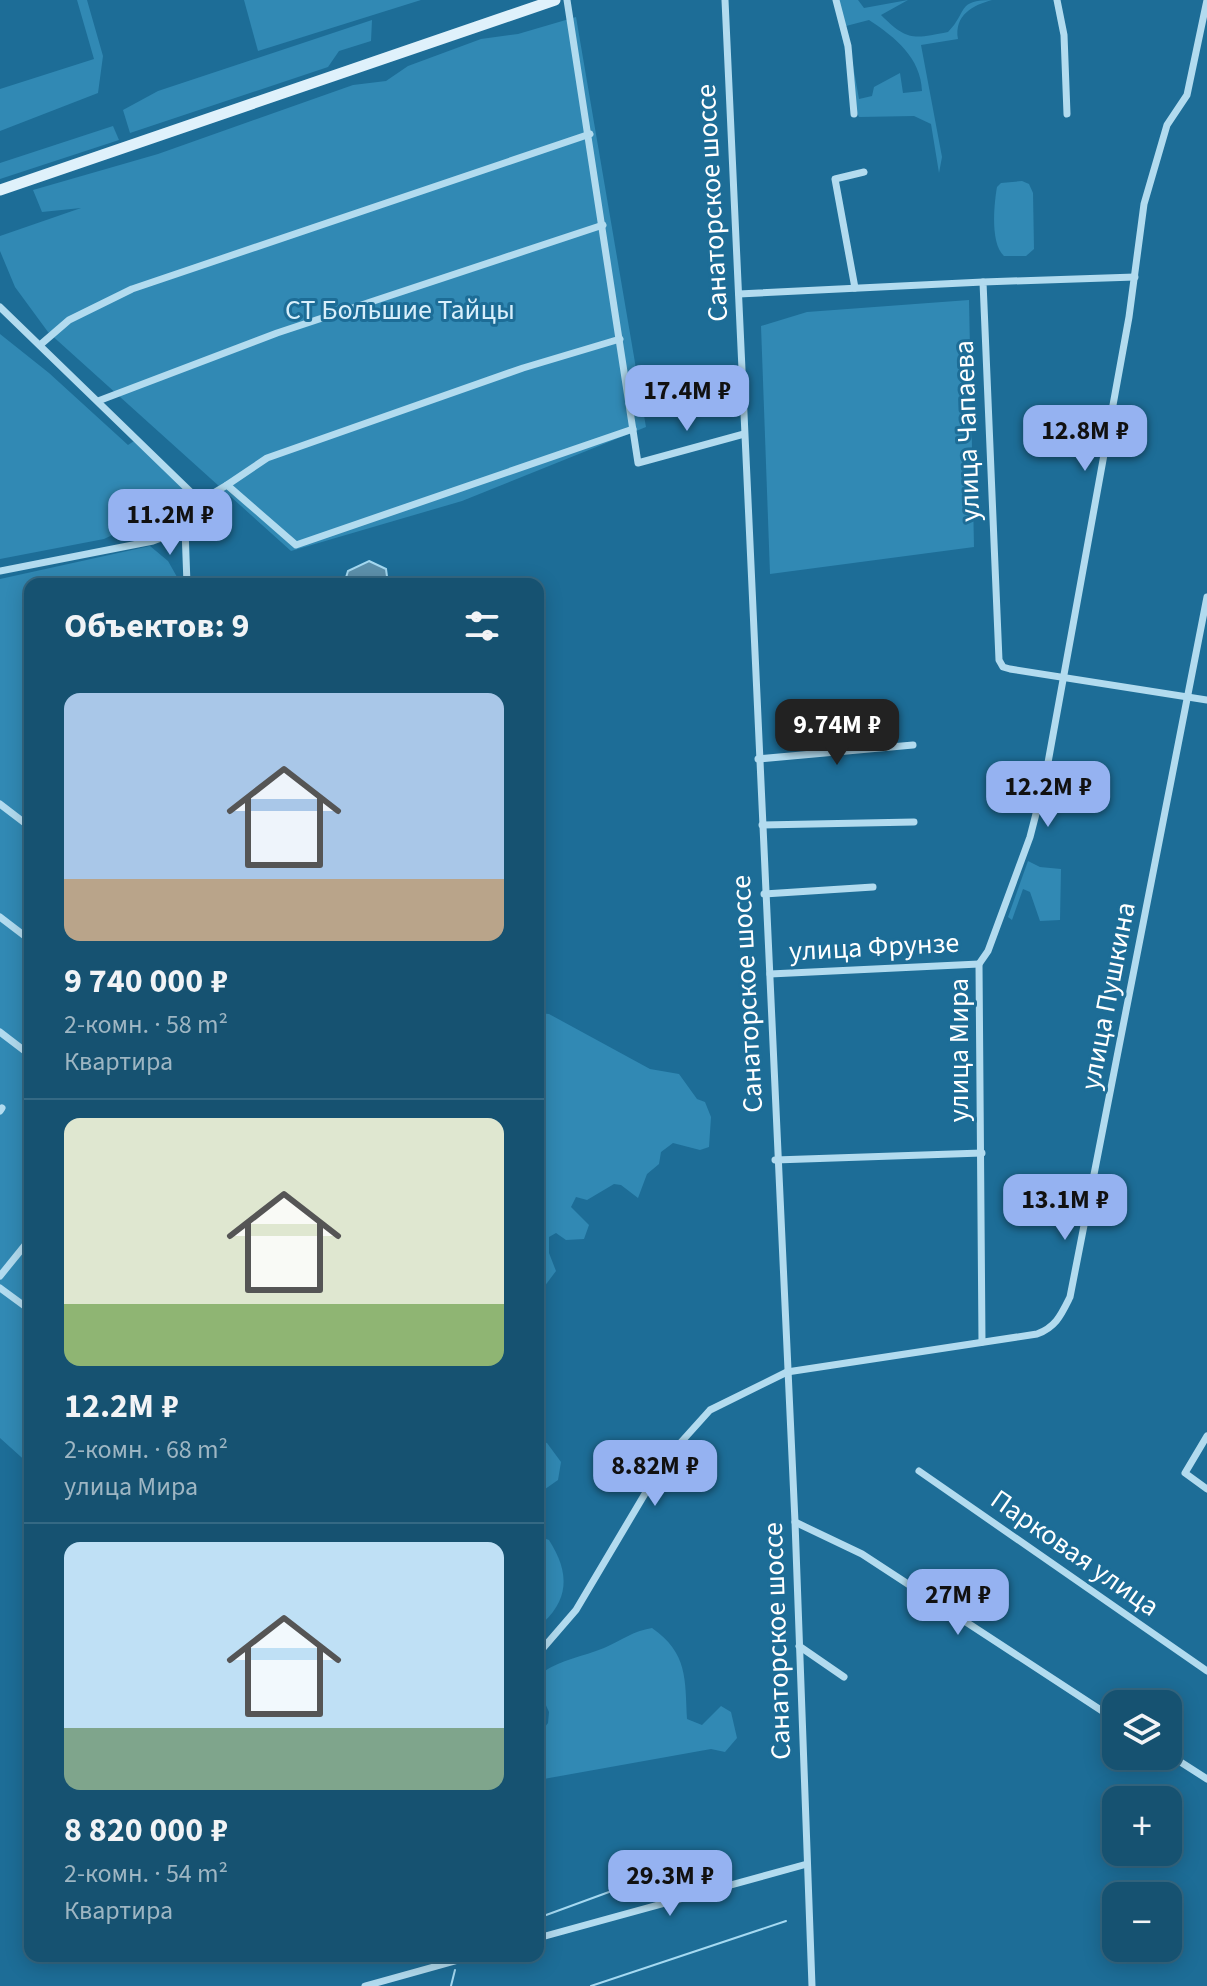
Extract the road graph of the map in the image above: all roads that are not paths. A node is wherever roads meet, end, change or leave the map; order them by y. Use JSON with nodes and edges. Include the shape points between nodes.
{"nodes":[{"id":1,"x":555,"y":0,"type":"edge"},
{"id":2,"x":567,"y":0,"type":"edge"},
{"id":3,"x":725,"y":0,"type":"edge"},
{"id":4,"x":836,"y":0,"type":"edge"},
{"id":5,"x":1057,"y":0,"type":"edge"},
{"id":6,"x":1207,"y":0,"type":"edge"},
{"id":7,"x":854,"y":114,"type":"dead end"},
{"id":8,"x":1067,"y":114,"type":"dead end"},
{"id":9,"x":590,"y":134,"type":"junction"},
{"id":10,"x":864,"y":172,"type":"dead end"},
{"id":11,"x":0,"y":190,"type":"edge"},
{"id":12,"x":603,"y":225,"type":"junction"},
{"id":13,"x":1135,"y":277,"type":"junction"},
{"id":14,"x":983,"y":282,"type":"junction"},
{"id":15,"x":855,"y":288,"type":"junction"},
{"id":16,"x":739,"y":294,"type":"junction"},
{"id":17,"x":0,"y":307,"type":"edge"},
{"id":18,"x":620,"y":339,"type":"junction"},
{"id":19,"x":40,"y":345,"type":"junction"},
{"id":20,"x":98,"y":401,"type":"junction"},
{"id":21,"x":633,"y":429,"type":"junction"},
{"id":22,"x":744,"y":434,"type":"junction"},
{"id":23,"x":227,"y":485,"type":"junction"},
{"id":24,"x":200,"y":501,"type":"junction"},
{"id":25,"x":185,"y":529,"type":"junction"},
{"id":26,"x":0,"y":571,"type":"edge"},
{"id":27,"x":187,"y":578,"type":"edge"},
{"id":28,"x":1207,"y":597,"type":"edge"},
{"id":29,"x":1064,"y":675,"type":"junction"},
{"id":30,"x":1187,"y":696,"type":"junction"},
{"id":31,"x":1207,"y":700,"type":"edge"},
{"id":32,"x":913,"y":745,"type":"dead end"},
{"id":33,"x":758,"y":759,"type":"junction"},
{"id":34,"x":0,"y":804,"type":"edge"},
{"id":35,"x":24,"y":822,"type":"edge"},
{"id":36,"x":914,"y":822,"type":"dead end"},
{"id":37,"x":762,"y":825,"type":"junction"},
{"id":38,"x":873,"y":887,"type":"dead end"},
{"id":39,"x":764,"y":894,"type":"junction"},
{"id":40,"x":0,"y":917,"type":"edge"},
{"id":41,"x":24,"y":935,"type":"edge"},
{"id":42,"x":979,"y":964,"type":"junction"},
{"id":43,"x":770,"y":974,"type":"junction"},
{"id":44,"x":0,"y":1032,"type":"edge"},
{"id":45,"x":24,"y":1050,"type":"edge"},
{"id":46,"x":982,"y":1153,"type":"junction"},
{"id":47,"x":775,"y":1160,"type":"junction"},
{"id":48,"x":24,"y":1246,"type":"edge"},
{"id":49,"x":0,"y":1276,"type":"edge"},
{"id":50,"x":0,"y":1288,"type":"edge"},
{"id":51,"x":24,"y":1306,"type":"edge"},
{"id":52,"x":982,"y":1342,"type":"junction"},
{"id":53,"x":787,"y":1372,"type":"junction"},
{"id":54,"x":1207,"y":1436,"type":"edge"},
{"id":55,"x":919,"y":1471,"type":"dead end"},
{"id":56,"x":1207,"y":1489,"type":"edge"},
{"id":57,"x":795,"y":1522,"type":"junction"},
{"id":58,"x":799,"y":1646,"type":"junction"},
{"id":59,"x":544,"y":1647,"type":"edge"},
{"id":60,"x":1207,"y":1671,"type":"edge"},
{"id":61,"x":844,"y":1677,"type":"dead end"},
{"id":62,"x":1102,"y":1711,"type":"edge"},
{"id":63,"x":1182,"y":1763,"type":"edge"},
{"id":64,"x":1207,"y":1779,"type":"edge"},
{"id":65,"x":807,"y":1864,"type":"junction"},
{"id":66,"x":544,"y":1936,"type":"edge"},
{"id":67,"x":451,"y":1962,"type":"edge"},
{"id":68,"x":365,"y":1986,"type":"edge"},
{"id":69,"x":812,"y":1986,"type":"edge"}],
"edges":[{"from":1,"to":11,"type":"main road"},
{"from":2,"to":9,"type":"street"},
{"from":3,"to":16,"type":"street","name":"Санаторское шоссе"},
{"from":4,"to":7,"type":"street","via":[[848,46]]},
{"from":5,"to":8,"type":"street"},
{"from":6,"to":13,"type":"street","name":"улица Мира","via":[[1187,95],[1167,125],[1144,204]]},
{"from":9,"to":12,"type":"street"},
{"from":9,"to":19,"type":"street","via":[[132,289],[69,320]]},
{"from":10,"to":15,"type":"street","via":[[835,179]]},
{"from":12,"to":18,"type":"street"},
{"from":12,"to":20,"type":"street","via":[[277,333]]},
{"from":13,"to":14,"type":"street"},
{"from":13,"to":29,"type":"street","name":"улица Мира"},
{"from":14,"to":15,"type":"street"},
{"from":14,"to":29,"type":"street","name":"улица Чапаева","via":[[999,660],[1010,669]]},
{"from":15,"to":16,"type":"street"},
{"from":16,"to":22,"type":"street","name":"Санаторское шоссе"},
{"from":17,"to":19,"type":"street"},
{"from":18,"to":21,"type":"street"},
{"from":18,"to":23,"type":"street","via":[[267,458]]},
{"from":19,"to":20,"type":"street"},
{"from":20,"to":24,"type":"street"},
{"from":21,"to":22,"type":"street","via":[[638,463]]},
{"from":21,"to":23,"type":"street","via":[[296,545]]},
{"from":22,"to":33,"type":"street","name":"Санаторское шоссе"},
{"from":23,"to":24,"type":"street"},
{"from":24,"to":25,"type":"street"},
{"from":25,"to":26,"type":"street","via":[[153,541]]},
{"from":25,"to":27,"type":"street"},
{"from":28,"to":30,"type":"street","name":"улица Пушкина"},
{"from":29,"to":30,"type":"street","name":"улица Чапаева"},
{"from":29,"to":42,"type":"street","name":"улица Мира","via":[[1030,837]]},
{"from":30,"to":31,"type":"street","name":"улица Чапаева"},
{"from":30,"to":52,"type":"street","name":"улица Пушкина","via":[[1070,1297],[1051,1329]]},
{"from":32,"to":33,"type":"street"},
{"from":33,"to":37,"type":"street","name":"Санаторское шоссе"},
{"from":34,"to":35,"type":"street"},
{"from":36,"to":37,"type":"street"},
{"from":37,"to":39,"type":"street","name":"Санаторское шоссе"},
{"from":38,"to":39,"type":"street"},
{"from":39,"to":43,"type":"street","name":"Санаторское шоссе"},
{"from":40,"to":41,"type":"street"},
{"from":42,"to":43,"type":"street","name":"улица Фрунзе"},
{"from":42,"to":46,"type":"street","name":"улица Мира"},
{"from":43,"to":47,"type":"street","name":"Санаторское шоссе"},
{"from":44,"to":45,"type":"street"},
{"from":46,"to":47,"type":"street"},
{"from":46,"to":52,"type":"street","name":"улица Мира"},
{"from":47,"to":53,"type":"street","name":"Санаторское шоссе"},
{"from":48,"to":49,"type":"street"},
{"from":50,"to":51,"type":"street"},
{"from":52,"to":53,"type":"street","name":"улица Пушкина"},
{"from":53,"to":57,"type":"street","name":"Санаторское шоссе"},
{"from":53,"to":59,"type":"street","name":"улица Пушкина","via":[[710,1410],[690,1428],[665,1460],[576,1610]]},
{"from":54,"to":56,"type":"street","via":[[1185,1473]]},
{"from":55,"to":60,"type":"street","name":"Парковая улица"},
{"from":57,"to":58,"type":"street","name":"Санаторское шоссе"},
{"from":57,"to":62,"type":"street","via":[[862,1554]]},
{"from":58,"to":61,"type":"street"},
{"from":58,"to":65,"type":"street","name":"Санаторское шоссе"},
{"from":63,"to":64,"type":"street"},
{"from":65,"to":66,"type":"street"},
{"from":65,"to":69,"type":"street","name":"Санаторское шоссе"},
{"from":67,"to":68,"type":"street"}]}
